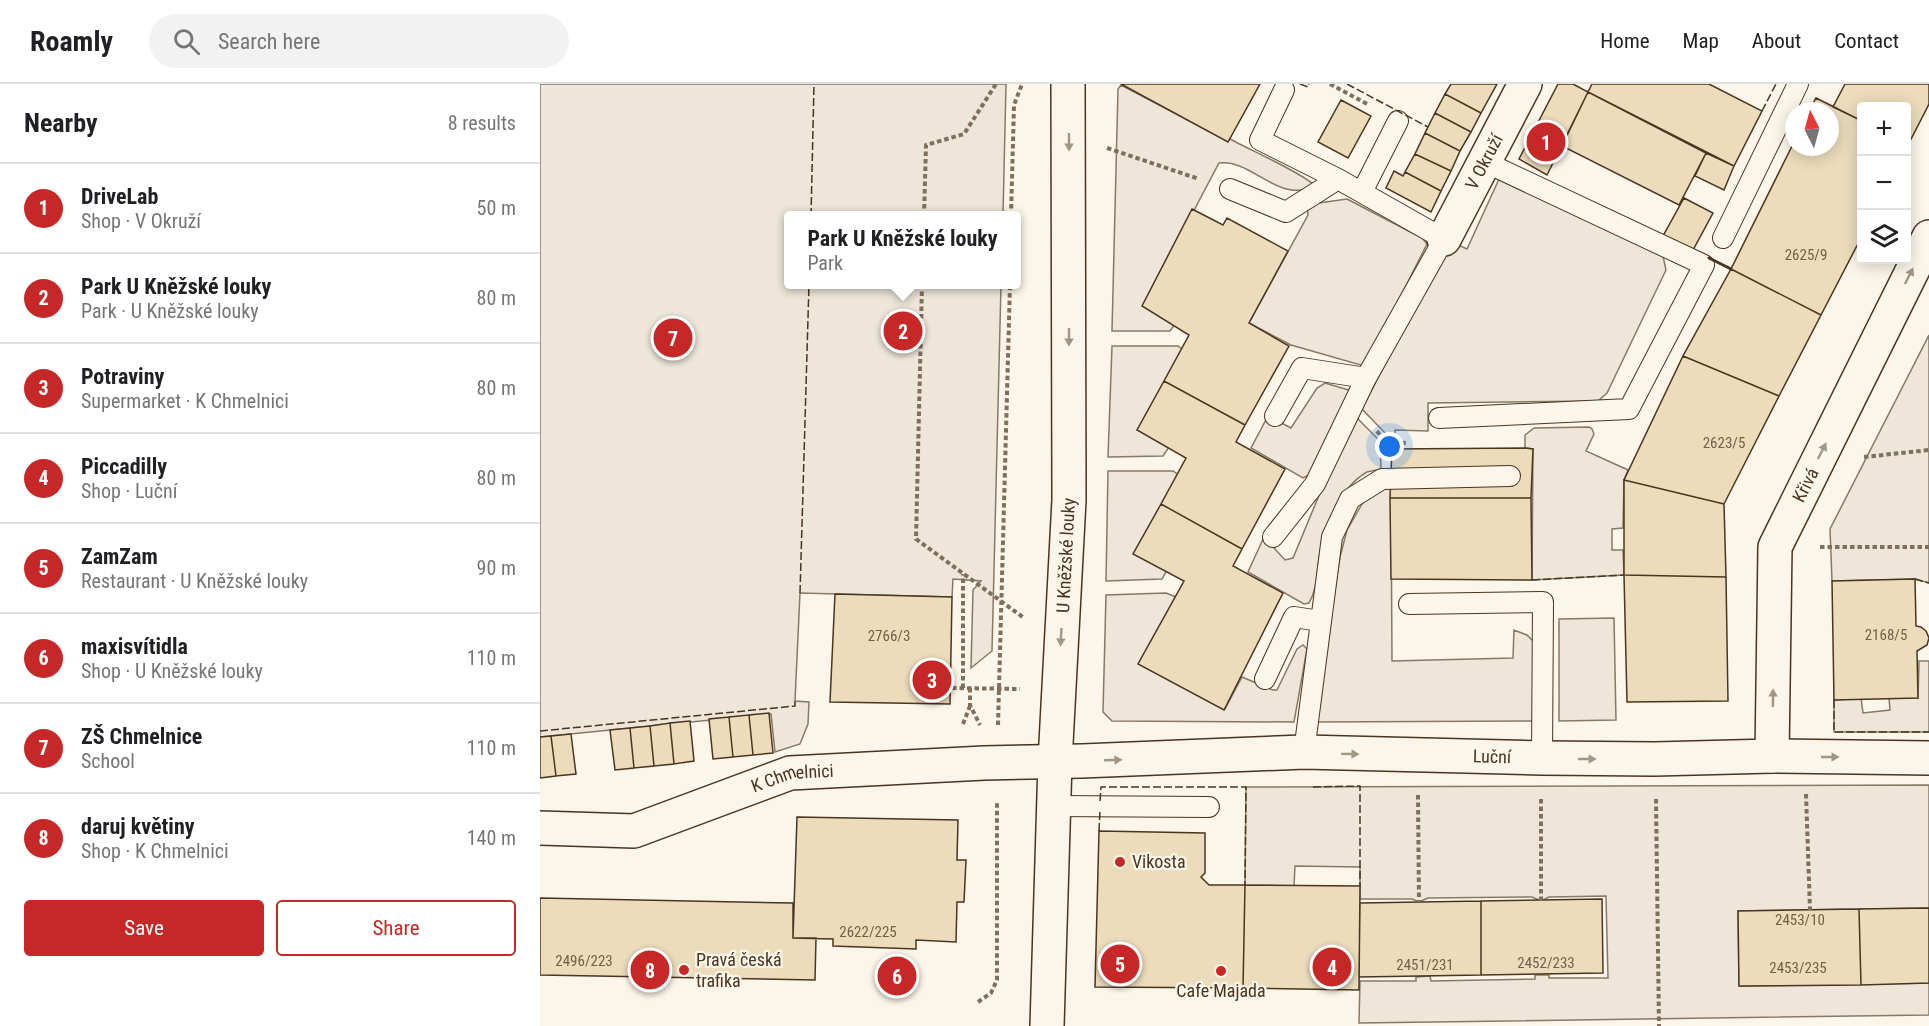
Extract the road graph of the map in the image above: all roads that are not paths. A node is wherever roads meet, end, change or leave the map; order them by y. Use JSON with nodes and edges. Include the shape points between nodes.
{"nodes":[{"id":1,"x":1068,"y":84,"type":"edge"},
{"id":2,"x":1525,"y":84,"type":"edge"},
{"id":3,"x":1798,"y":84,"type":"edge"},
{"id":4,"x":1284,"y":90,"type":"dead end"},
{"id":5,"x":1398,"y":121,"type":"road end"},
{"id":6,"x":1485,"y":162,"type":"junction"},
{"id":7,"x":1338,"y":179,"type":"junction"},
{"id":8,"x":1230,"y":189,"type":"road end"},
{"id":9,"x":1362,"y":192,"type":"junction"},
{"id":10,"x":1929,"y":237,"type":"edge"},
{"id":11,"x":1723,"y":238,"type":"dead end"},
{"id":12,"x":1444,"y":239,"type":"junction"},
{"id":13,"x":1366,"y":378,"type":"junction"},
{"id":14,"x":1275,"y":416,"type":"dead end"},
{"id":15,"x":1439,"y":418,"type":"road end"},
{"id":16,"x":1510,"y":476,"type":"dead end"},
{"id":17,"x":1273,"y":537,"type":"dead end"},
{"id":18,"x":1408,"y":604,"type":"dead end"},
{"id":19,"x":1320,"y":621,"type":"junction"},
{"id":20,"x":1265,"y":679,"type":"dead end"},
{"id":21,"x":1304,"y":752,"type":"junction"},
{"id":22,"x":1772,"y":756,"type":"junction"},
{"id":23,"x":1542,"y":758,"type":"junction"},
{"id":24,"x":1929,"y":758,"type":"edge"},
{"id":25,"x":1055,"y":762,"type":"junction"},
{"id":26,"x":1053,"y":806,"type":"junction"},
{"id":27,"x":1209,"y":807,"type":"dead end"},
{"id":28,"x":540,"y":828,"type":"edge"},
{"id":29,"x":1047,"y":1026,"type":"edge"}],
"edges":[{"from":1,"to":25,"type":"street","name":"U Kněžské louky","one_way":true,"via":[[1069,500]]},
{"from":2,"to":6,"type":"street","name":"V Okruží"},
{"from":3,"to":11,"type":"lane"},
{"from":4,"to":7,"type":"lane","via":[[1260,140]]},
{"from":5,"to":9,"type":"lane"},
{"from":6,"to":12,"type":"street","name":"V Okruží"},
{"from":6,"to":15,"type":"lane","via":[[1704,265],[1629,409]]},
{"from":7,"to":8,"type":"lane","via":[[1286,212]]},
{"from":7,"to":9,"type":"lane"},
{"from":9,"to":12,"type":"lane"},
{"from":22,"to":10,"type":"street","name":"Křivá","one_way":true,"via":[[1775,547]]},
{"from":12,"to":13,"type":"lane"},
{"from":13,"to":14,"type":"lane","via":[[1302,368]]},
{"from":13,"to":17,"type":"lane","via":[[1315,484]]},
{"from":16,"to":19,"type":"lane","via":[[1382,479],[1350,499],[1332,537]]},
{"from":18,"to":23,"type":"lane","via":[[1543,602]]},
{"from":19,"to":20,"type":"lane","via":[[1294,617]]},
{"from":19,"to":21,"type":"lane"},
{"from":21,"to":23,"type":"street","name":"Luční","one_way":true},
{"from":25,"to":21,"type":"street","name":"Luční","one_way":true},
{"from":23,"to":22,"type":"street","name":"Luční","one_way":true},
{"from":22,"to":24,"type":"street","name":"Luční","one_way":true},
{"from":25,"to":26,"type":"street","name":"U Kněžské louky"},
{"from":25,"to":28,"type":"street","name":"K Chmelnici","via":[[790,773],[634,831]]},
{"from":26,"to":27,"type":"lane"},
{"from":26,"to":29,"type":"street","name":"U Kněžské louky"}]}
